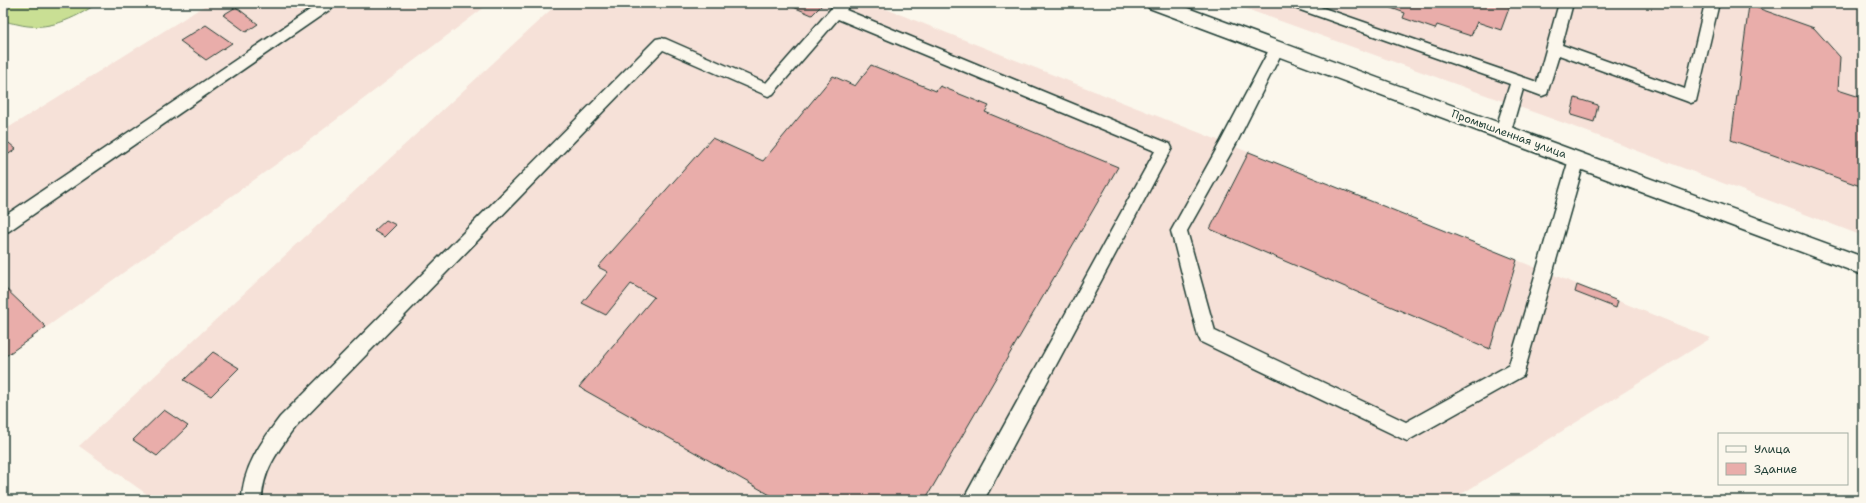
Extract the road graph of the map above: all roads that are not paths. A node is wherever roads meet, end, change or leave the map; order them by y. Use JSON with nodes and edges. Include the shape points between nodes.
{"nodes":[{"id":1,"x":330,"y":3,"type":"edge"},
{"id":2,"x":1155,"y":3,"type":"edge"},
{"id":3,"x":1294,"y":3,"type":"edge"},
{"id":4,"x":1566,"y":3,"type":"edge"},
{"id":5,"x":1712,"y":3,"type":"edge"},
{"id":6,"x":840,"y":7,"type":"edge"},
{"id":7,"x":1277,"y":48,"type":"junction"},
{"id":8,"x":1554,"y":48,"type":"junction"},
{"id":9,"x":1518,"y":82,"type":"junction"},
{"id":10,"x":1503,"y":131,"type":"junction"},
{"id":11,"x":1576,"y":159,"type":"junction"},
{"id":12,"x":3,"y":226,"type":"edge"},
{"id":13,"x":1863,"y":266,"type":"edge"},
{"id":14,"x":252,"y":500,"type":"edge"},
{"id":15,"x":973,"y":500,"type":"edge"}],
"edges":[{"from":1,"to":12,"type":"lane"},
{"from":2,"to":7,"type":"street","name":"Промышленная улица"},
{"from":3,"to":9,"type":"lane"},
{"from":4,"to":8,"type":"lane"},
{"from":5,"to":8,"type":"lane","via":[[1690,97]]},
{"from":6,"to":14,"type":"lane","via":[[768,90],[661,43],[287,423],[271,444],[257,470]]},
{"from":6,"to":15,"type":"lane","via":[[1164,148]]},
{"from":7,"to":10,"type":"street","name":"Промышленная улица"},
{"from":7,"to":11,"type":"lane","via":[[1180,231],[1207,336],[1407,432],[1517,370]]},
{"from":8,"to":9,"type":"lane","via":[[1542,90]]},
{"from":9,"to":10,"type":"lane"},
{"from":10,"to":11,"type":"street","name":"Промышленная улица"},
{"from":11,"to":13,"type":"street","name":"Промышленная улица"}]}
